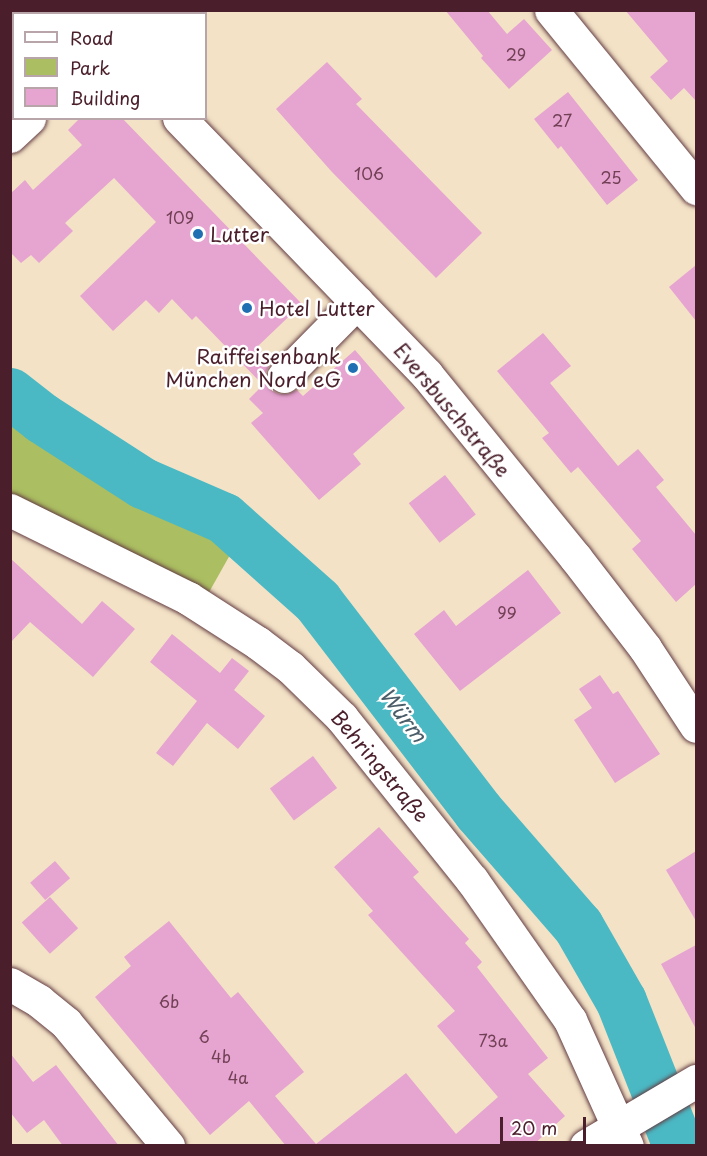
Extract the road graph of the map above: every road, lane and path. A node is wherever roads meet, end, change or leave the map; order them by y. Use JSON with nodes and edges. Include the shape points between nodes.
{"nodes":[{"id":1,"x":551,"y":10,"type":"edge"},
{"id":2,"x":27,"y":120,"type":"edge"},
{"id":3,"x":180,"y":120,"type":"edge"},
{"id":4,"x":10,"y":136,"type":"edge"},
{"id":5,"x":696,"y":188,"type":"edge"},
{"id":6,"x":357,"y":302,"type":"junction"},
{"id":7,"x":284,"y":376,"type":"dead end"},
{"id":8,"x":10,"y":510,"type":"edge"},
{"id":9,"x":696,"y":726,"type":"edge"},
{"id":10,"x":10,"y":984,"type":"edge"},
{"id":11,"x":696,"y":1080,"type":"edge"},
{"id":12,"x":628,"y":1130,"type":"edge"},
{"id":13,"x":168,"y":1146,"type":"edge"},
{"id":14,"x":586,"y":1146,"type":"edge"}],
"edges":[{"from":1,"to":5,"type":"street"},
{"from":2,"to":4,"type":"street"},
{"from":3,"to":6,"type":"street","name":"Eversbuschstraße"},
{"from":6,"to":7,"type":"street"},
{"from":6,"to":9,"type":"street","name":"Eversbuschstraße","via":[[427,375],[575,557],[645,648]]},
{"from":8,"to":12,"type":"street","name":"Behringstraße","via":[[188,598],[290,667],[342,718],[472,880],[570,1020]]},
{"from":10,"to":13,"type":"street","via":[[66,1023]]},
{"from":11,"to":12,"type":"street"},
{"from":12,"to":14,"type":"street"}]}
